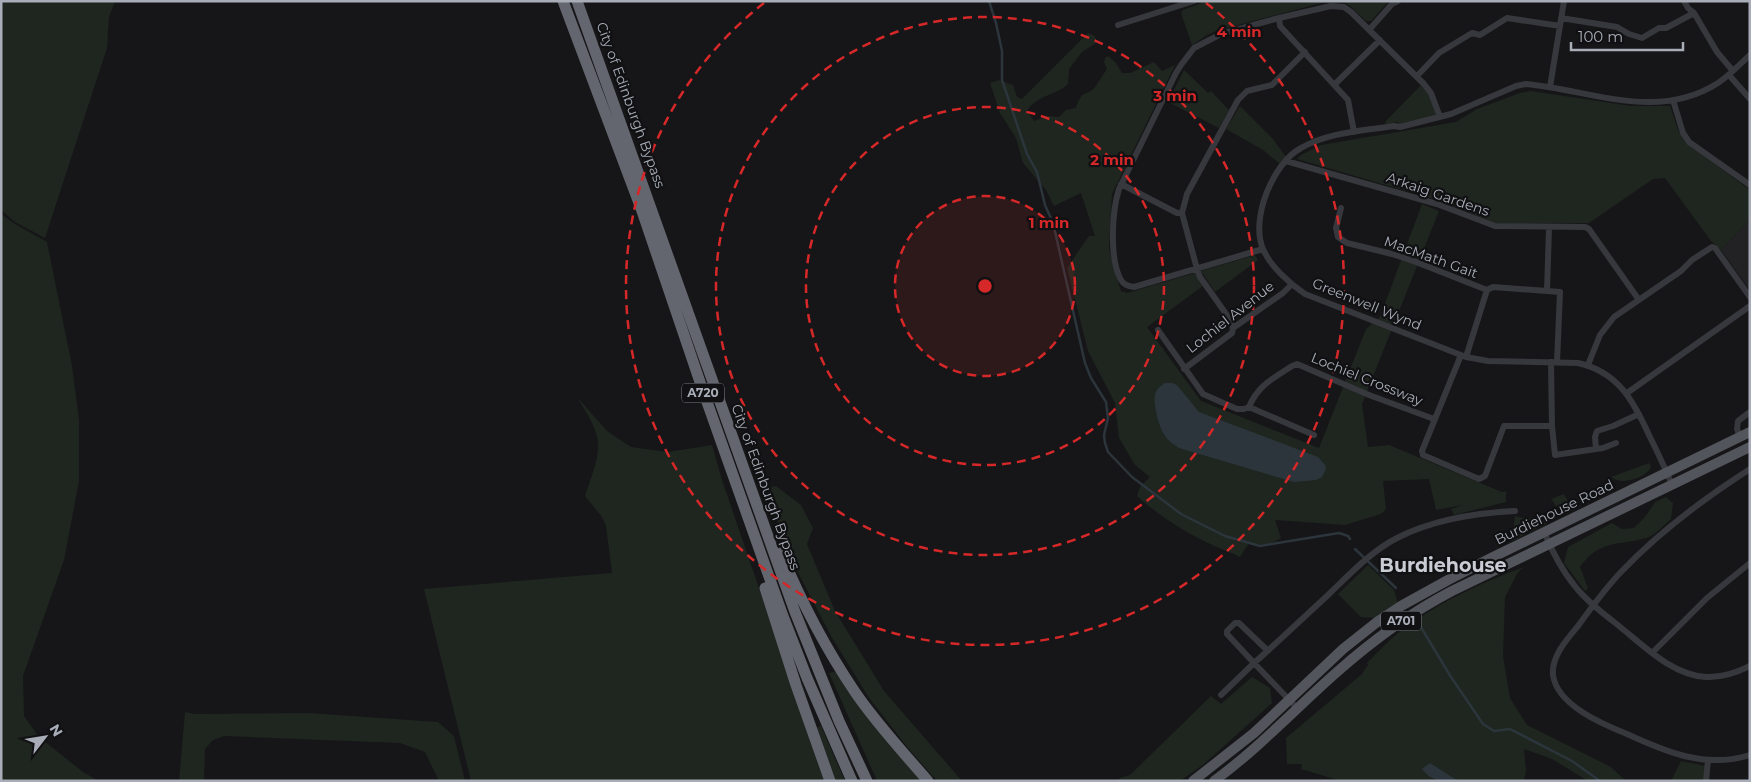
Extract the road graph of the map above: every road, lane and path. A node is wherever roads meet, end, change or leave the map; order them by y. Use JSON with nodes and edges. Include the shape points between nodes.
{"nodes":[{"id":1,"x":563,"y":1,"type":"edge"},
{"id":2,"x":577,"y":1,"type":"edge"},
{"id":3,"x":1194,"y":1,"type":"edge"},
{"id":4,"x":1398,"y":1,"type":"edge"},
{"id":5,"x":1564,"y":1,"type":"edge"},
{"id":6,"x":1684,"y":1,"type":"edge"},
{"id":7,"x":1694,"y":12,"type":"junction"},
{"id":8,"x":1279,"y":18,"type":"junction"},
{"id":9,"x":1561,"y":18,"type":"junction"},
{"id":10,"x":1118,"y":24,"type":"dead end"},
{"id":11,"x":1560,"y":26,"type":"junction"},
{"id":12,"x":1369,"y":30,"type":"junction"},
{"id":13,"x":1380,"y":40,"type":"junction"},
{"id":14,"x":1305,"y":52,"type":"junction"},
{"id":15,"x":1750,"y":55,"type":"edge"},
{"id":16,"x":1731,"y":73,"type":"junction"},
{"id":17,"x":1417,"y":76,"type":"junction"},
{"id":18,"x":1334,"y":85,"type":"junction"},
{"id":19,"x":1550,"y":87,"type":"junction"},
{"id":20,"x":1750,"y":99,"type":"edge"},
{"id":21,"x":1674,"y":100,"type":"junction"},
{"id":22,"x":1440,"y":117,"type":"junction"},
{"id":23,"x":1354,"y":132,"type":"junction"},
{"id":24,"x":1286,"y":161,"type":"junction"},
{"id":25,"x":1121,"y":184,"type":"junction"},
{"id":26,"x":1750,"y":185,"type":"edge"},
{"id":27,"x":1341,"y":208,"type":"dead end"},
{"id":28,"x":1182,"y":213,"type":"junction"},
{"id":29,"x":1549,"y":228,"type":"junction"},
{"id":30,"x":1263,"y":249,"type":"junction"},
{"id":31,"x":1197,"y":269,"type":"junction"},
{"id":32,"x":1291,"y":285,"type":"junction"},
{"id":33,"x":1487,"y":290,"type":"junction"},
{"id":34,"x":1547,"y":292,"type":"junction"},
{"id":35,"x":1750,"y":297,"type":"edge"},
{"id":36,"x":1639,"y":300,"type":"junction"},
{"id":37,"x":1750,"y":306,"type":"edge"},
{"id":38,"x":1233,"y":328,"type":"junction"},
{"id":39,"x":1158,"y":330,"type":"dead end"},
{"id":40,"x":1464,"y":356,"type":"junction"},
{"id":41,"x":1554,"y":362,"type":"junction"},
{"id":42,"x":1588,"y":365,"type":"junction"},
{"id":43,"x":1184,"y":369,"type":"junction"},
{"id":44,"x":701,"y":385,"type":"junction"},
{"id":45,"x":1627,"y":393,"type":"junction"},
{"id":46,"x":1249,"y":407,"type":"junction"},
{"id":47,"x":1750,"y":412,"type":"edge"},
{"id":48,"x":1639,"y":414,"type":"junction"},
{"id":49,"x":1434,"y":419,"type":"junction"},
{"id":50,"x":727,"y":422,"type":"junction"},
{"id":51,"x":1552,"y":426,"type":"junction"},
{"id":52,"x":1314,"y":435,"type":"dead end"},
{"id":53,"x":1745,"y":435,"type":"edge"},
{"id":54,"x":1616,"y":443,"type":"dead end"},
{"id":55,"x":1750,"y":447,"type":"edge"},
{"id":56,"x":1596,"y":449,"type":"junction"},
{"id":57,"x":1750,"y":469,"type":"edge"},
{"id":58,"x":1667,"y":472,"type":"junction"},
{"id":59,"x":1672,"y":485,"type":"junction"},
{"id":60,"x":1515,"y":511,"type":"dead end"},
{"id":61,"x":1544,"y":532,"type":"junction"},
{"id":62,"x":1549,"y":544,"type":"junction"},
{"id":63,"x":1750,"y":564,"type":"edge"},
{"id":64,"x":1594,"y":605,"type":"junction"},
{"id":65,"x":1268,"y":651,"type":"junction"},
{"id":66,"x":1652,"y":653,"type":"junction"},
{"id":67,"x":1254,"y":663,"type":"junction"},
{"id":68,"x":1750,"y":666,"type":"edge"},
{"id":69,"x":1221,"y":696,"type":"dead end"},
{"id":70,"x":1289,"y":700,"type":"junction"},
{"id":71,"x":1298,"y":709,"type":"junction"},
{"id":72,"x":1750,"y":755,"type":"edge"},
{"id":73,"x":1708,"y":760,"type":"junction"},
{"id":74,"x":830,"y":781,"type":"edge"},
{"id":75,"x":852,"y":781,"type":"edge"},
{"id":76,"x":867,"y":781,"type":"edge"},
{"id":77,"x":928,"y":781,"type":"edge"},
{"id":78,"x":1193,"y":781,"type":"edge"},
{"id":79,"x":1214,"y":781,"type":"edge"},
{"id":80,"x":1706,"y":781,"type":"edge"}],
"edges":[{"from":1,"to":44,"type":"highway","name":"City of Edinburgh Bypass","number":"A720","via":[[642,212]]},
{"from":2,"to":50,"type":"highway","name":"City of Edinburgh Bypass","number":"A720"},
{"from":3,"to":10,"type":"street"},
{"from":4,"to":12,"type":"street"},
{"from":5,"to":9,"type":"street"},
{"from":6,"to":7,"type":"street"},
{"from":7,"to":9,"type":"street","via":[[1642,38],[1617,27]]},
{"from":7,"to":16,"type":"street"},
{"from":8,"to":12,"type":"street","via":[[1337,6],[1351,12]]},
{"from":8,"to":14,"type":"street","via":[[1280,26]]},
{"from":8,"to":25,"type":"street","via":[[1220,34],[1194,48],[1181,65]]},
{"from":9,"to":11,"type":"street"},
{"from":11,"to":17,"type":"street","via":[[1507,18],[1480,35],[1472,33],[1439,53]]},
{"from":11,"to":19,"type":"street"},
{"from":12,"to":13,"type":"street"},
{"from":13,"to":17,"type":"street"},
{"from":13,"to":18,"type":"street"},
{"from":14,"to":18,"type":"street"},
{"from":14,"to":28,"type":"street","via":[[1272,85],[1247,91],[1238,100],[1187,194]]},
{"from":15,"to":16,"type":"street","name":"Greenwell Wynd"},
{"from":16,"to":20,"type":"street"},
{"from":16,"to":21,"type":"street","name":"Greenwell Wynd","via":[[1704,91]]},
{"from":17,"to":22,"type":"street","via":[[1431,93]]},
{"from":18,"to":23,"type":"street","via":[[1348,100]]},
{"from":19,"to":21,"type":"street","name":"Greenwell Wynd","via":[[1632,102]]},
{"from":19,"to":22,"type":"street","name":"Greenwell Wynd","via":[[1516,86]]},
{"from":21,"to":26,"type":"street","via":[[1683,133],[1689,142]]},
{"from":22,"to":23,"type":"street","name":"Greenwell Wynd","via":[[1400,127]]},
{"from":23,"to":24,"type":"street","name":"Greenwell Wynd","via":[[1325,137],[1299,149]]},
{"from":24,"to":29,"type":"street","name":"Arkaig Gardens","via":[[1437,204],[1495,226]]},
{"from":24,"to":30,"type":"street","name":"Greenwell Wynd","via":[[1262,204],[1260,231]]},
{"from":25,"to":28,"type":"street"},
{"from":25,"to":31,"type":"street","via":[[1116,199],[1114,250],[1121,281],[1134,287]]},
{"from":27,"to":33,"type":"street","name":"MacMath Gait","via":[[1336,228],[1338,237],[1347,243],[1408,259]]},
{"from":28,"to":31,"type":"street"},
{"from":29,"to":34,"type":"street"},
{"from":29,"to":36,"type":"street","name":"Arkaig Gardens","via":[[1589,229]]},
{"from":30,"to":31,"type":"street"},
{"from":30,"to":32,"type":"street","name":"Greenwell Wynd"},
{"from":31,"to":38,"type":"street"},
{"from":32,"to":38,"type":"street","name":"Lochiel Avenue"},
{"from":32,"to":40,"type":"street","name":"Greenwell Wynd","via":[[1305,294]]},
{"from":33,"to":34,"type":"street","name":"MacMath Gait"},
{"from":33,"to":40,"type":"street"},
{"from":34,"to":41,"type":"street","via":[[1560,292]]},
{"from":35,"to":36,"type":"street","via":[[1712,247]]},
{"from":36,"to":42,"type":"street","via":[[1607,324]]},
{"from":37,"to":45,"type":"street"},
{"from":38,"to":43,"type":"street","name":"Lochiel Avenue","via":[[1232,333]]},
{"from":39,"to":43,"type":"street"},
{"from":40,"to":41,"type":"street","name":"Greenwell Wynd","via":[[1488,361]]},
{"from":40,"to":49,"type":"street"},
{"from":41,"to":42,"type":"street","name":"Greenwell Wynd"},
{"from":41,"to":51,"type":"street"},
{"from":42,"to":45,"type":"street","name":"Greenwell Wynd","via":[[1609,376]]},
{"from":43,"to":46,"type":"street","via":[[1208,398],[1237,408]]},
{"from":44,"to":74,"type":"highway","via":[[796,685]]},
{"from":44,"to":75,"type":"highway","name":"City of Edinburgh Bypass","number":"A720","via":[[786,625]]},
{"from":45,"to":48,"type":"street","name":"Greenwell Wynd"},
{"from":46,"to":49,"type":"street","name":"Lochiel Crossway","via":[[1260,388],[1297,364]]},
{"from":46,"to":52,"type":"street"},
{"from":47,"to":53,"type":"street","via":[[1738,421],[1737,429]]},
{"from":48,"to":56,"type":"street","via":[[1597,431]]},
{"from":48,"to":58,"type":"street","name":"Greenwell Wynd"},
{"from":49,"to":51,"type":"street","via":[[1422,451],[1424,455],[1479,478],[1485,476],[1504,426]]},
{"from":50,"to":76,"type":"highway","name":"City of Edinburgh Bypass","number":"A720","via":[[795,612]]},
{"from":50,"to":77,"type":"highway","via":[[786,564],[842,672],[864,704]]},
{"from":51,"to":56,"type":"street","via":[[1555,455]]},
{"from":53,"to":58,"type":"main road","name":"Burdiehouse Road","number":"A701"},
{"from":54,"to":56,"type":"street"},
{"from":55,"to":59,"type":"main road","name":"Burdiehouse Road","number":"A701"},
{"from":57,"to":64,"type":"street","via":[[1665,530],[1620,573]]},
{"from":58,"to":59,"type":"street","name":"Greenwell Wynd"},
{"from":58,"to":61,"type":"main road","name":"Burdiehouse Road","number":"A701"},
{"from":59,"to":62,"type":"main road","name":"Burdiehouse Road","number":"A701"},
{"from":60,"to":65,"type":"street","via":[[1435,522],[1399,537],[1360,564]]},
{"from":61,"to":62,"type":"street"},
{"from":61,"to":70,"type":"main road","name":"Burdiehouse Road","number":"A701","via":[[1448,580],[1385,617],[1343,649]]},
{"from":62,"to":64,"type":"street","via":[[1566,575]]},
{"from":62,"to":71,"type":"main road","name":"Burdiehouse Road","number":"A701","via":[[1452,590],[1414,612],[1368,645]]},
{"from":63,"to":66,"type":"street","via":[[1707,598]]},
{"from":64,"to":66,"type":"street"},
{"from":64,"to":73,"type":"street","via":[[1554,662],[1553,675],[1562,696],[1604,724],[1663,751]]},
{"from":65,"to":67,"type":"street"},
{"from":65,"to":67,"type":"street","via":[[1239,623],[1235,623],[1227,634]]},
{"from":66,"to":68,"type":"street","via":[[1686,673],[1705,677],[1720,677]]},
{"from":67,"to":69,"type":"street"},
{"from":67,"to":70,"type":"street"},
{"from":70,"to":71,"type":"street"},
{"from":70,"to":78,"type":"main road","name":"Burdiehouse Road","number":"A701","via":[[1254,733]]},
{"from":71,"to":79,"type":"main road","name":"Burdiehouse Road","number":"A701","via":[[1257,748]]},
{"from":72,"to":73,"type":"street","via":[[1731,760]]},
{"from":73,"to":80,"type":"street"}]}
